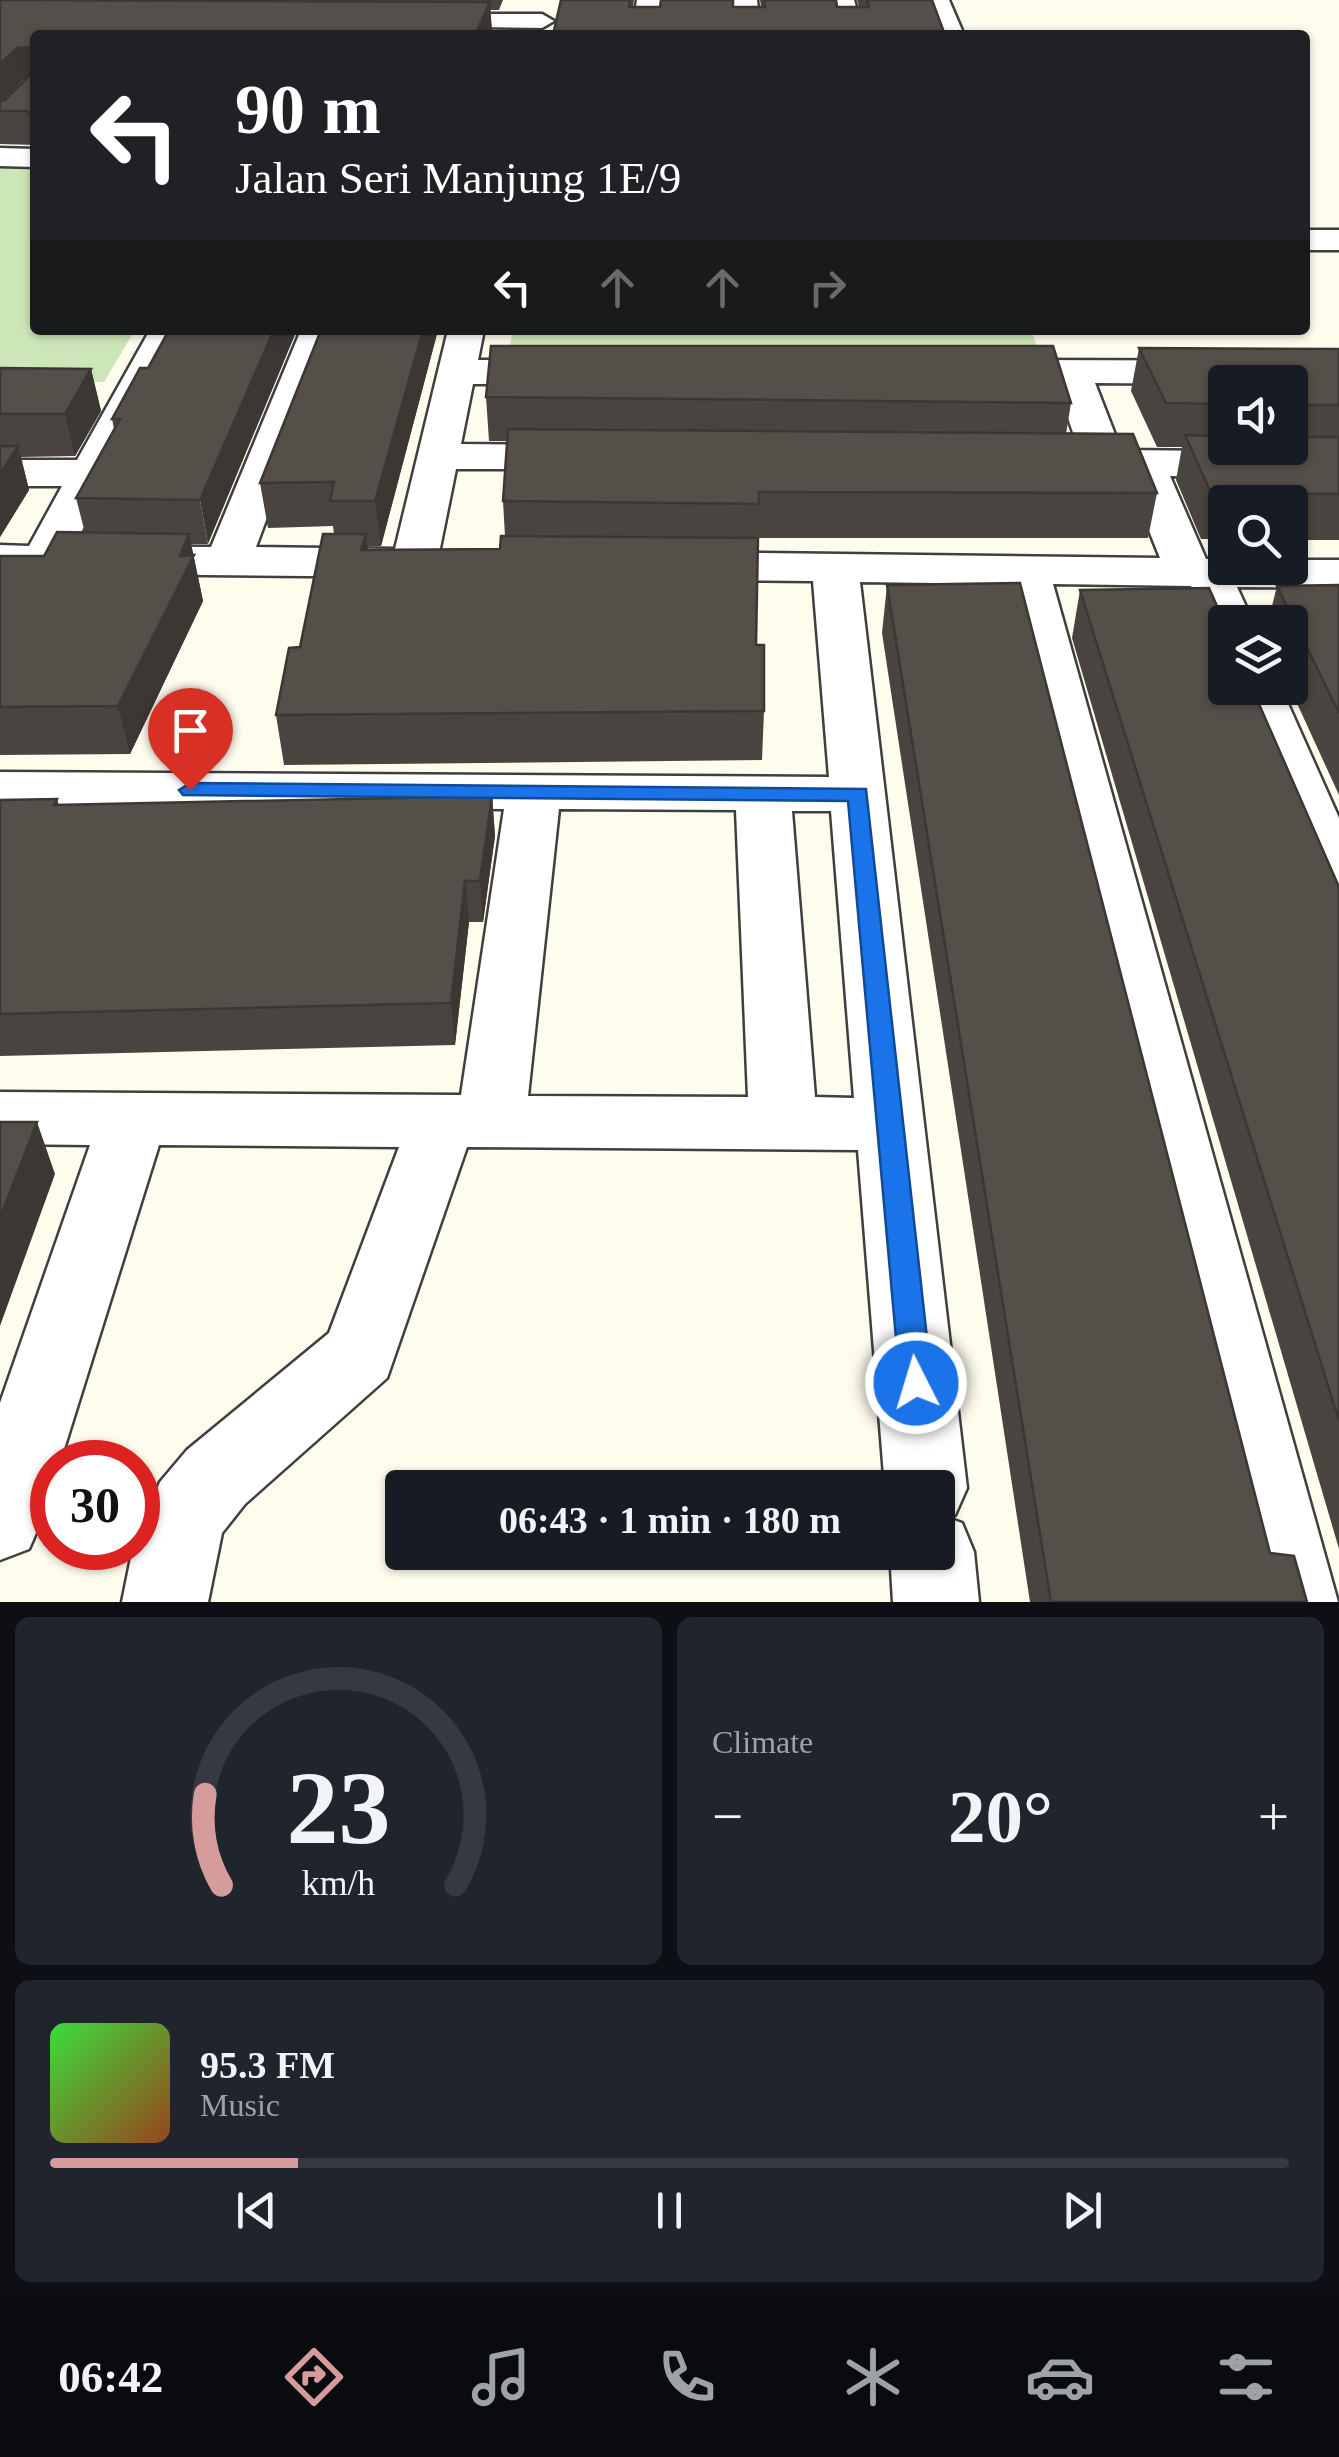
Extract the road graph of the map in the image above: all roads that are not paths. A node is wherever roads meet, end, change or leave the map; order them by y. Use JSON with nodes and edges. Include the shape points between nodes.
{"nodes":[{"id":1,"x":649,"y":0,"type":"edge"},
{"id":2,"x":744,"y":0,"type":"edge"},
{"id":3,"x":842,"y":0,"type":"edge"},
{"id":4,"x":936,"y":0,"type":"edge"},
{"id":5,"x":542,"y":19,"type":"edge"},
{"id":6,"x":387,"y":21,"type":"edge"},
{"id":7,"x":646,"y":30,"type":"edge"},
{"id":8,"x":747,"y":30,"type":"edge"},
{"id":9,"x":850,"y":30,"type":"edge"},
{"id":10,"x":949,"y":30,"type":"edge"},
{"id":11,"x":0,"y":158,"type":"edge"},
{"id":12,"x":30,"y":158,"type":"edge"},
{"id":13,"x":1310,"y":240,"type":"edge"},
{"id":14,"x":1339,"y":240,"type":"edge"},
{"id":15,"x":164,"y":335,"type":"edge"},
{"id":16,"x":318,"y":335,"type":"edge"},
{"id":17,"x":465,"y":335,"type":"edge"},
{"id":18,"x":1074,"y":335,"type":"edge"},
{"id":19,"x":952,"y":371,"type":"edge"},
{"id":20,"x":1080,"y":371,"type":"junction"},
{"id":21,"x":456,"y":372,"type":"junction"},
{"id":22,"x":595,"y":372,"type":"edge"},
{"id":23,"x":1339,"y":373,"type":"edge"},
{"id":24,"x":438,"y":456,"type":"junction"},
{"id":25,"x":614,"y":458,"type":"edge"},
{"id":26,"x":1026,"y":462,"type":"edge"},
{"id":27,"x":1124,"y":463,"type":"junction"},
{"id":28,"x":1339,"y":465,"type":"edge"},
{"id":29,"x":0,"y":472,"type":"edge"},
{"id":30,"x":90,"y":474,"type":"junction"},
{"id":31,"x":22,"y":559,"type":"edge"},
{"id":32,"x":228,"y":561,"type":"junction"},
{"id":33,"x":644,"y":566,"type":"edge"},
{"id":34,"x":835,"y":568,"type":"junction"},
{"id":35,"x":1026,"y":570,"type":"junction"},
{"id":36,"x":1198,"y":572,"type":"junction"},
{"id":37,"x":1339,"y":574,"type":"edge"},
{"id":38,"x":1218,"y":605,"type":"edge"},
{"id":39,"x":1263,"y":705,"type":"edge"},
{"id":40,"x":0,"y":789,"type":"edge"},
{"id":41,"x":534,"y":792,"type":"junction"},
{"id":42,"x":763,"y":793,"type":"junction"},
{"id":43,"x":858,"y":794,"type":"junction"},
{"id":44,"x":1339,"y":883,"type":"edge"},
{"id":45,"x":0,"y":1118,"type":"edge"},
{"id":46,"x":133,"y":1119,"type":"junction"},
{"id":47,"x":467,"y":1121,"type":"junction"},
{"id":48,"x":782,"y":1124,"type":"junction"},
{"id":49,"x":892,"y":1124,"type":"junction"},
{"id":50,"x":924,"y":1470,"type":"edge"},
{"id":51,"x":0,"y":1521,"type":"edge"},
{"id":52,"x":933,"y":1570,"type":"edge"},
{"id":53,"x":165,"y":1602,"type":"edge"},
{"id":54,"x":936,"y":1602,"type":"edge"},
{"id":55,"x":1295,"y":1602,"type":"edge"}],
"edges":[{"from":1,"to":7,"type":"street"},
{"from":2,"to":8,"type":"street"},
{"from":3,"to":9,"type":"street"},
{"from":4,"to":10,"type":"street"},
{"from":5,"to":6,"type":"street"},
{"from":11,"to":12,"type":"street"},
{"from":13,"to":14,"type":"street"},
{"from":15,"to":30,"type":"street","via":[[112,395]]},
{"from":16,"to":32,"type":"street"},
{"from":17,"to":21,"type":"street"},
{"from":18,"to":20,"type":"street"},
{"from":19,"to":20,"type":"street"},
{"from":20,"to":23,"type":"street"},
{"from":20,"to":27,"type":"street"},
{"from":21,"to":22,"type":"street"},
{"from":21,"to":24,"type":"street"},
{"from":24,"to":25,"type":"street"},
{"from":24,"to":32,"type":"street","via":[[433,563]]},
{"from":26,"to":27,"type":"street"},
{"from":27,"to":28,"type":"street"},
{"from":27,"to":36,"type":"street"},
{"from":29,"to":30,"type":"street"},
{"from":30,"to":31,"type":"street"},
{"from":31,"to":32,"type":"street"},
{"from":33,"to":34,"type":"street"},
{"from":34,"to":35,"type":"street"},
{"from":34,"to":43,"type":"street"},
{"from":35,"to":36,"type":"street"},
{"from":35,"to":55,"type":"street"},
{"from":36,"to":37,"type":"street"},
{"from":36,"to":38,"type":"street"},
{"from":39,"to":44,"type":"street"},
{"from":40,"to":41,"type":"street"},
{"from":41,"to":42,"type":"street"},
{"from":41,"to":47,"type":"street"},
{"from":42,"to":43,"type":"street"},
{"from":42,"to":48,"type":"street"},
{"from":43,"to":49,"type":"street"},
{"from":45,"to":46,"type":"street"},
{"from":46,"to":47,"type":"street"},
{"from":46,"to":51,"type":"street"},
{"from":47,"to":48,"type":"street"},
{"from":47,"to":53,"type":"street","via":[[360,1354],[216,1477],[190,1510]]},
{"from":48,"to":49,"type":"street"},
{"from":49,"to":50,"type":"street"},
{"from":52,"to":54,"type":"street"}]}
